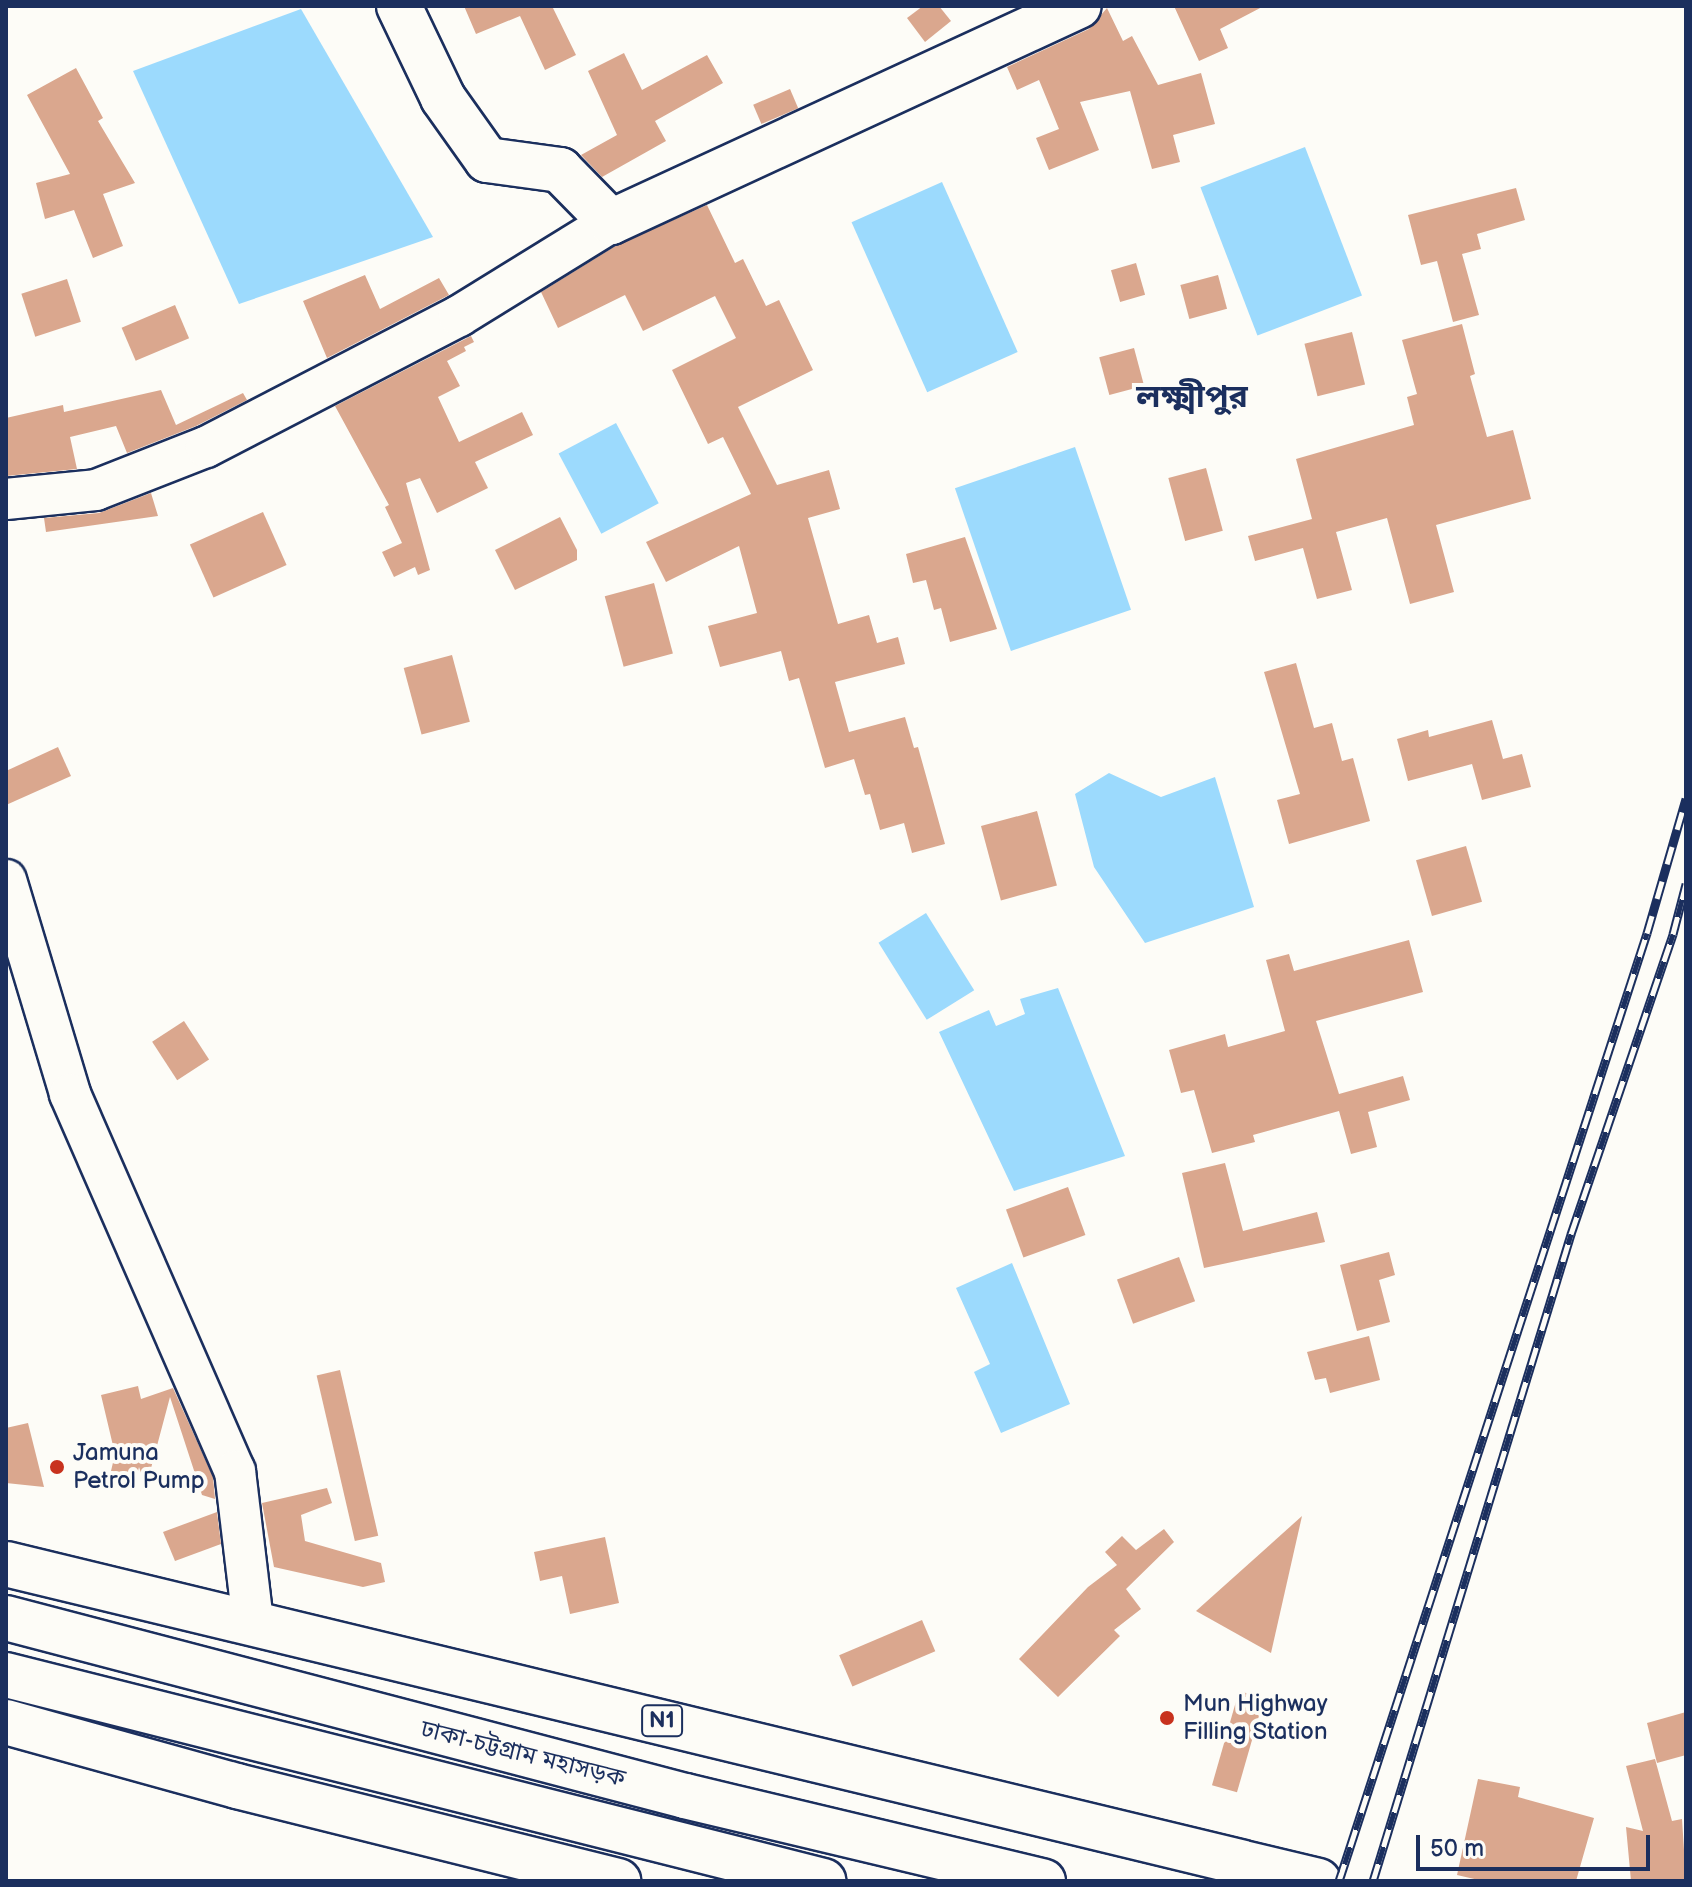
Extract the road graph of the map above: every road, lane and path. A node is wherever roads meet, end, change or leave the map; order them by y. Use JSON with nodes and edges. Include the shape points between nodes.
{"nodes":[{"id":1,"x":399,"y":6,"type":"edge"},
{"id":2,"x":1079,"y":6,"type":"edge"},
{"id":3,"x":611,"y":222,"type":"junction"},
{"id":4,"x":6,"y":499,"type":"edge"},
{"id":5,"x":6,"y":880,"type":"edge"},
{"id":6,"x":6,"y":1564,"type":"edge"},
{"id":7,"x":6,"y":1618,"type":"edge"},
{"id":8,"x":253,"y":1622,"type":"junction"},
{"id":9,"x":6,"y":1675,"type":"edge"},
{"id":10,"x":6,"y":1722,"type":"edge"},
{"id":11,"x":618,"y":1881,"type":"edge"},
{"id":12,"x":823,"y":1881,"type":"edge"},
{"id":13,"x":1043,"y":1881,"type":"edge"},
{"id":14,"x":1318,"y":1881,"type":"edge"}],
"edges":[{"from":1,"to":3,"type":"main road","via":[[443,98],[487,160],[560,170]]},
{"from":2,"to":3,"type":"main road"},
{"from":3,"to":4,"type":"street","via":[[459,316],[206,447],[96,490]]},
{"from":5,"to":8,"type":"street","via":[[70,1094],[235,1471]]},
{"from":6,"to":8,"type":"main road","number":"N1"},
{"from":7,"to":13,"type":"main road","name":"ঢাকা-চট্টগ্রাম মহাসড়ক","via":[[685,1796]]},
{"from":8,"to":14,"type":"main road","number":"N1"},
{"from":9,"to":12,"type":"main road","name":"ঢাকা-চট্টগ্রাম মহাসড়ক"},
{"from":10,"to":11,"type":"main road"}]}
